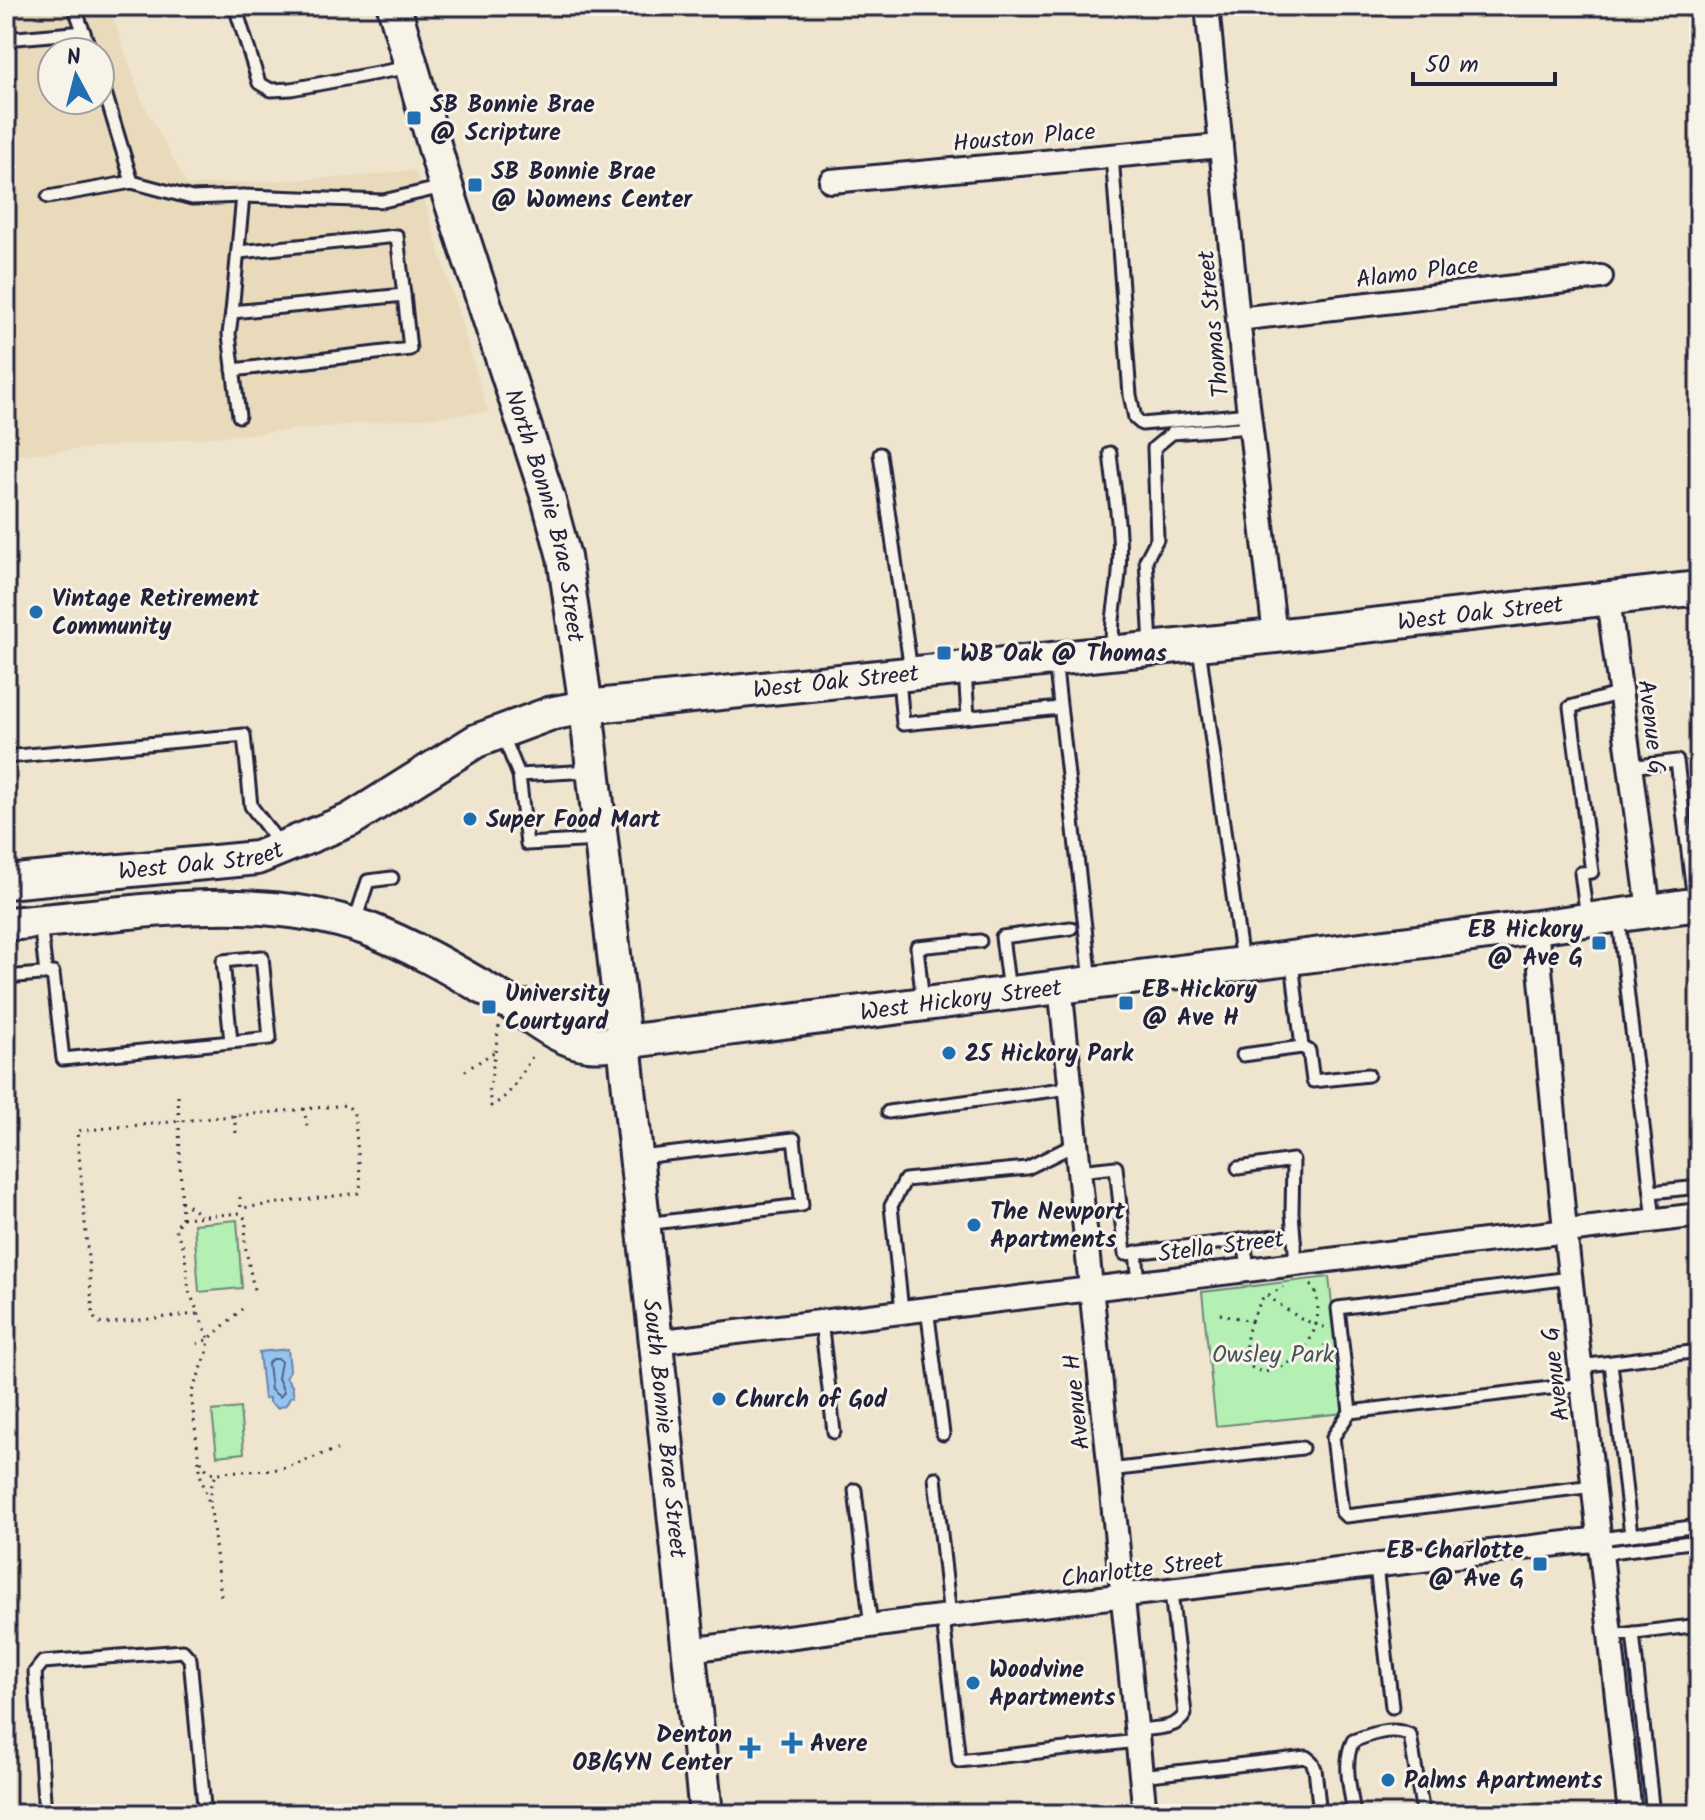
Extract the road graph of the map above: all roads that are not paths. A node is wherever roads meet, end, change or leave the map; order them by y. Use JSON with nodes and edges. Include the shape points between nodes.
{"nodes":[{"id":1,"x":74,"y":6,"type":"edge"},
{"id":2,"x":239,"y":6,"type":"edge"},
{"id":3,"x":394,"y":6,"type":"edge"},
{"id":4,"x":1207,"y":6,"type":"edge"},
{"id":5,"x":84,"y":32,"type":"junction"},
{"id":6,"x":85,"y":36,"type":"edge"},
{"id":7,"x":6,"y":39,"type":"edge"},
{"id":8,"x":412,"y":67,"type":"junction"},
{"id":9,"x":112,"y":116,"type":"edge"},
{"id":10,"x":1221,"y":146,"type":"junction"},
{"id":11,"x":1112,"y":155,"type":"junction"},
{"id":12,"x":831,"y":181,"type":"dead end"},
{"id":13,"x":132,"y":182,"type":"junction"},
{"id":14,"x":446,"y":186,"type":"junction"},
{"id":15,"x":243,"y":196,"type":"junction"},
{"id":16,"x":48,"y":197,"type":"dead end"},
{"id":17,"x":239,"y":252,"type":"junction"},
{"id":18,"x":1601,"y":277,"type":"dead end"},
{"id":19,"x":404,"y":295,"type":"junction"},
{"id":20,"x":232,"y":312,"type":"junction"},
{"id":21,"x":1238,"y":319,"type":"junction"},
{"id":22,"x":233,"y":370,"type":"junction"},
{"id":23,"x":239,"y":416,"type":"dead end"},
{"id":24,"x":1250,"y":421,"type":"junction"},
{"id":25,"x":1110,"y":453,"type":"dead end"},
{"id":26,"x":880,"y":454,"type":"dead end"},
{"id":27,"x":1699,"y":588,"type":"edge"},
{"id":28,"x":1608,"y":598,"type":"junction"},
{"id":29,"x":1275,"y":636,"type":"junction"},
{"id":30,"x":1198,"y":644,"type":"junction"},
{"id":31,"x":1152,"y":649,"type":"junction"},
{"id":32,"x":1113,"y":653,"type":"junction"},
{"id":33,"x":1055,"y":659,"type":"junction"},
{"id":34,"x":965,"y":668,"type":"junction"},
{"id":35,"x":905,"y":674,"type":"junction"},
{"id":36,"x":1621,"y":693,"type":"junction"},
{"id":37,"x":586,"y":707,"type":"junction"},
{"id":38,"x":1060,"y":708,"type":"junction"},
{"id":39,"x":968,"y":717,"type":"junction"},
{"id":40,"x":501,"y":731,"type":"junction"},
{"id":41,"x":6,"y":757,"type":"edge"},
{"id":42,"x":1631,"y":767,"type":"junction"},
{"id":43,"x":593,"y":771,"type":"junction"},
{"id":44,"x":519,"y":775,"type":"junction"},
{"id":45,"x":601,"y":840,"type":"junction"},
{"id":46,"x":271,"y":854,"type":"junction"},
{"id":47,"x":392,"y":878,"type":"dead end"},
{"id":48,"x":6,"y":882,"type":"edge"},
{"id":49,"x":1697,"y":904,"type":"edge"},
{"id":50,"x":252,"y":906,"type":"junction"},
{"id":51,"x":1634,"y":912,"type":"junction"},
{"id":52,"x":1587,"y":919,"type":"junction"},
{"id":53,"x":40,"y":922,"type":"junction"},
{"id":54,"x":6,"y":924,"type":"edge"},
{"id":55,"x":353,"y":926,"type":"junction"},
{"id":56,"x":1536,"y":927,"type":"junction"},
{"id":57,"x":1071,"y":928,"type":"dead end"},
{"id":58,"x":980,"y":941,"type":"dead end"},
{"id":59,"x":1292,"y":957,"type":"junction"},
{"id":60,"x":1242,"y":963,"type":"junction"},
{"id":61,"x":46,"y":974,"type":"junction"},
{"id":62,"x":6,"y":977,"type":"edge"},
{"id":63,"x":1091,"y":982,"type":"junction"},
{"id":64,"x":1060,"y":985,"type":"junction"},
{"id":65,"x":1009,"y":992,"type":"junction"},
{"id":66,"x":923,"y":1004,"type":"junction"},
{"id":67,"x":620,"y":1006,"type":"junction"},
{"id":68,"x":506,"y":1011,"type":"junction"},
{"id":69,"x":231,"y":1042,"type":"junction"},
{"id":70,"x":624,"y":1042,"type":"junction"},
{"id":71,"x":1302,"y":1047,"type":"junction"},
{"id":72,"x":1243,"y":1055,"type":"dead end"},
{"id":73,"x":1368,"y":1075,"type":"dead end"},
{"id":74,"x":1070,"y":1088,"type":"junction"},
{"id":75,"x":888,"y":1112,"type":"dead end"},
{"id":76,"x":1076,"y":1144,"type":"junction"},
{"id":77,"x":636,"y":1157,"type":"junction"},
{"id":78,"x":1238,"y":1168,"type":"dead end"},
{"id":79,"x":1079,"y":1171,"type":"junction"},
{"id":80,"x":1699,"y":1187,"type":"edge"},
{"id":81,"x":1651,"y":1192,"type":"junction"},
{"id":82,"x":1699,"y":1215,"type":"edge"},
{"id":83,"x":1654,"y":1220,"type":"junction"},
{"id":84,"x":643,"y":1224,"type":"junction"},
{"id":85,"x":1565,"y":1230,"type":"junction"},
{"id":86,"x":1292,"y":1234,"type":"junction"},
{"id":87,"x":1244,"y":1239,"type":"junction"},
{"id":88,"x":1136,"y":1252,"type":"junction"},
{"id":89,"x":1248,"y":1269,"type":"junction"},
{"id":90,"x":1296,"y":1273,"type":"junction"},
{"id":91,"x":1570,"y":1278,"type":"junction"},
{"id":92,"x":1139,"y":1283,"type":"junction"},
{"id":93,"x":1091,"y":1288,"type":"junction"},
{"id":94,"x":927,"y":1308,"type":"junction"},
{"id":95,"x":902,"y":1311,"type":"junction"},
{"id":96,"x":821,"y":1321,"type":"junction"},
{"id":97,"x":655,"y":1342,"type":"junction"},
{"id":98,"x":1699,"y":1351,"type":"edge"},
{"id":99,"x":1611,"y":1363,"type":"junction"},
{"id":100,"x":1582,"y":1375,"type":"junction"},
{"id":101,"x":1350,"y":1412,"type":"junction"},
{"id":102,"x":834,"y":1432,"type":"dead end"},
{"id":103,"x":943,"y":1434,"type":"dead end"},
{"id":104,"x":1302,"y":1448,"type":"dead end"},
{"id":105,"x":1109,"y":1470,"type":"junction"},
{"id":106,"x":935,"y":1478,"type":"dead end"},
{"id":107,"x":1594,"y":1486,"type":"junction"},
{"id":108,"x":855,"y":1490,"type":"dead end"},
{"id":109,"x":1699,"y":1526,"type":"edge"},
{"id":110,"x":1631,"y":1535,"type":"junction"},
{"id":111,"x":1699,"y":1541,"type":"edge"},
{"id":112,"x":1601,"y":1546,"type":"junction"},
{"id":113,"x":1376,"y":1566,"type":"junction"},
{"id":114,"x":1171,"y":1592,"type":"junction"},
{"id":115,"x":1123,"y":1598,"type":"junction"},
{"id":116,"x":946,"y":1617,"type":"junction"},
{"id":117,"x":1699,"y":1625,"type":"edge"},
{"id":118,"x":871,"y":1627,"type":"junction"},
{"id":119,"x":1622,"y":1634,"type":"junction"},
{"id":120,"x":689,"y":1650,"type":"junction"},
{"id":121,"x":1392,"y":1707,"type":"dead end"},
{"id":122,"x":1137,"y":1735,"type":"junction"},
{"id":123,"x":1141,"y":1776,"type":"junction"},
{"id":124,"x":45,"y":1814,"type":"edge"},
{"id":125,"x":201,"y":1814,"type":"edge"},
{"id":126,"x":706,"y":1814,"type":"edge"},
{"id":127,"x":1145,"y":1814,"type":"edge"},
{"id":128,"x":1320,"y":1814,"type":"edge"},
{"id":129,"x":1354,"y":1814,"type":"edge"},
{"id":130,"x":1423,"y":1814,"type":"edge"},
{"id":131,"x":1630,"y":1814,"type":"edge"},
{"id":132,"x":1653,"y":1814,"type":"edge"}],
"edges":[{"from":1,"to":5,"type":"lane"},
{"from":2,"to":8,"type":"lane","via":[[259,83],[271,90]]},
{"from":3,"to":8,"type":"main road","name":"North Bonnie Brae Street"},
{"from":4,"to":10,"type":"street","name":"Thomas Street"},
{"from":5,"to":6,"type":"lane"},
{"from":5,"to":7,"type":"lane"},
{"from":8,"to":14,"type":"main road","name":"North Bonnie Brae Street"},
{"from":9,"to":13,"type":"lane"},
{"from":10,"to":11,"type":"street","name":"Houston Place"},
{"from":10,"to":21,"type":"street","name":"Thomas Street"},
{"from":11,"to":12,"type":"street","name":"Houston Place"},
{"from":11,"to":24,"type":"lane","via":[[1135,418],[1142,424]]},
{"from":13,"to":15,"type":"lane","via":[[192,198]]},
{"from":13,"to":16,"type":"lane"},
{"from":14,"to":15,"type":"lane","via":[[383,201]]},
{"from":14,"to":37,"type":"main road","name":"North Bonnie Brae Street","via":[[558,530]]},
{"from":15,"to":17,"type":"lane"},
{"from":17,"to":19,"type":"lane","via":[[397,236]]},
{"from":17,"to":20,"type":"lane"},
{"from":18,"to":21,"type":"street","name":"Alamo Place"},
{"from":19,"to":20,"type":"lane"},
{"from":19,"to":22,"type":"lane","via":[[410,349]]},
{"from":20,"to":22,"type":"lane"},
{"from":21,"to":24,"type":"street","name":"Thomas Street"},
{"from":22,"to":23,"type":"lane"},
{"from":24,"to":29,"type":"street","name":"Thomas Street"},
{"from":24,"to":31,"type":"lane","via":[[1172,433],[1154,448],[1157,539],[1146,560]]},
{"from":25,"to":32,"type":"lane","via":[[1119,559]]},
{"from":26,"to":35,"type":"lane"},
{"from":27,"to":28,"type":"main road","name":"West Oak Street"},
{"from":28,"to":29,"type":"main road","name":"West Oak Street"},
{"from":28,"to":36,"type":"street","name":"Avenue G"},
{"from":29,"to":30,"type":"main road","name":"West Oak Street"},
{"from":30,"to":31,"type":"main road","name":"West Oak Street"},
{"from":30,"to":60,"type":"lane"},
{"from":31,"to":32,"type":"main road","name":"West Oak Street"},
{"from":32,"to":33,"type":"main road","name":"West Oak Street"},
{"from":33,"to":34,"type":"main road","name":"West Oak Street"},
{"from":33,"to":38,"type":"lane"},
{"from":34,"to":35,"type":"main road","name":"West Oak Street"},
{"from":34,"to":39,"type":"lane"},
{"from":35,"to":37,"type":"main road","name":"West Oak Street"},
{"from":35,"to":39,"type":"lane","via":[[903,724]]},
{"from":36,"to":42,"type":"street","name":"Avenue G"},
{"from":36,"to":52,"type":"lane","via":[[1570,707],[1592,872],[1581,873]]},
{"from":37,"to":40,"type":"main road","name":"West Oak Street"},
{"from":37,"to":43,"type":"main road","name":"North Bonnie Brae Street"},
{"from":38,"to":39,"type":"lane"},
{"from":38,"to":63,"type":"lane"},
{"from":40,"to":44,"type":"lane"},
{"from":40,"to":46,"type":"main road","name":"West Oak Street","via":[[444,758],[350,820]]},
{"from":41,"to":46,"type":"lane","via":[[244,735],[251,806]]},
{"from":42,"to":49,"type":"lane","via":[[1677,761]]},
{"from":42,"to":51,"type":"street","name":"Avenue G"},
{"from":43,"to":44,"type":"lane"},
{"from":43,"to":45,"type":"main road","name":"North Bonnie Brae Street"},
{"from":44,"to":45,"type":"lane","via":[[527,844]]},
{"from":45,"to":67,"type":"main road","name":"North Bonnie Brae Street"},
{"from":46,"to":48,"type":"main road","name":"West Oak Street"},
{"from":46,"to":50,"type":"main road"},
{"from":47,"to":55,"type":"lane","via":[[368,881]]},
{"from":49,"to":51,"type":"main road","name":"West Hickory Street"},
{"from":50,"to":53,"type":"main road","name":"West Oak Street","via":[[166,908]]},
{"from":50,"to":55,"type":"main road","name":"West Hickory Street"},
{"from":51,"to":52,"type":"main road","name":"West Hickory Street"},
{"from":51,"to":81,"type":"lane"},
{"from":52,"to":56,"type":"main road","name":"West Hickory Street"},
{"from":53,"to":54,"type":"main road","name":"West Oak Street"},
{"from":53,"to":61,"type":"lane"},
{"from":55,"to":68,"type":"main road","name":"West Hickory Street","via":[[434,961]]},
{"from":56,"to":59,"type":"main road","name":"West Hickory Street"},
{"from":56,"to":85,"type":"street","name":"Avenue G"},
{"from":57,"to":65,"type":"lane","via":[[1002,937]]},
{"from":58,"to":66,"type":"lane","via":[[917,947]]},
{"from":59,"to":60,"type":"main road","name":"West Hickory Street"},
{"from":59,"to":71,"type":"lane"},
{"from":60,"to":63,"type":"main road","name":"West Hickory Street"},
{"from":61,"to":62,"type":"lane"},
{"from":61,"to":69,"type":"lane","via":[[53,973],[63,1059]]},
{"from":63,"to":64,"type":"main road","name":"West Hickory Street"},
{"from":64,"to":65,"type":"main road","name":"West Hickory Street"},
{"from":64,"to":74,"type":"street","name":"Avenue H"},
{"from":65,"to":66,"type":"main road","name":"West Hickory Street"},
{"from":66,"to":70,"type":"main road","name":"West Hickory Street"},
{"from":67,"to":68,"type":"main road","via":[[578,1016]]},
{"from":67,"to":70,"type":"main road","name":"North Bonnie Brae Street"},
{"from":68,"to":70,"type":"main road","name":"West Hickory Street","via":[[588,1044]]},
{"from":69,"to":69,"type":"lane","via":[[270,1038],[262,957],[223,961]]},
{"from":70,"to":77,"type":"main road","name":"South Bonnie Brae Street"},
{"from":71,"to":72,"type":"lane"},
{"from":71,"to":73,"type":"lane","via":[[1309,1051],[1313,1081]]},
{"from":74,"to":75,"type":"lane"},
{"from":74,"to":76,"type":"street","name":"Avenue H"},
{"from":76,"to":79,"type":"street","name":"Avenue H"},
{"from":76,"to":95,"type":"lane","via":[[1027,1168],[905,1180],[891,1206]]},
{"from":77,"to":84,"type":"main road","name":"South Bonnie Brae Street"},
{"from":77,"to":84,"type":"lane","via":[[794,1139],[802,1205]]},
{"from":78,"to":86,"type":"lane","via":[[1293,1160]]},
{"from":79,"to":88,"type":"lane","via":[[1116,1167],[1125,1254]]},
{"from":79,"to":93,"type":"street","name":"Avenue H"},
{"from":80,"to":81,"type":"lane"},
{"from":81,"to":83,"type":"lane"},
{"from":82,"to":83,"type":"street","name":"Stella Street"},
{"from":83,"to":85,"type":"street","name":"Stella Street"},
{"from":84,"to":97,"type":"main road","name":"South Bonnie Brae Street"},
{"from":85,"to":90,"type":"street","name":"Stella Street"},
{"from":85,"to":91,"type":"street","name":"Avenue G"},
{"from":86,"to":87,"type":"lane"},
{"from":86,"to":90,"type":"lane"},
{"from":87,"to":88,"type":"lane"},
{"from":87,"to":89,"type":"lane"},
{"from":88,"to":92,"type":"lane"},
{"from":89,"to":90,"type":"street","name":"Stella Street"},
{"from":89,"to":92,"type":"street","name":"Stella Street"},
{"from":91,"to":100,"type":"street","name":"Avenue G"},
{"from":91,"to":101,"type":"lane","via":[[1338,1308]]},
{"from":92,"to":93,"type":"street","name":"Stella Street"},
{"from":93,"to":94,"type":"street","name":"Stella Street"},
{"from":93,"to":105,"type":"street","name":"Avenue H"},
{"from":94,"to":95,"type":"street","name":"Stella Street"},
{"from":94,"to":103,"type":"lane"},
{"from":95,"to":96,"type":"street","name":"Stella Street"},
{"from":96,"to":97,"type":"street","name":"Stella Street"},
{"from":96,"to":102,"type":"lane"},
{"from":97,"to":120,"type":"main road","name":"South Bonnie Brae Street"},
{"from":98,"to":99,"type":"lane"},
{"from":99,"to":100,"type":"lane"},
{"from":99,"to":110,"type":"lane"},
{"from":100,"to":101,"type":"lane"},
{"from":100,"to":107,"type":"street","name":"Avenue G"},
{"from":101,"to":107,"type":"lane","via":[[1333,1437],[1346,1516]]},
{"from":104,"to":105,"type":"lane"},
{"from":105,"to":115,"type":"street","name":"Avenue H"},
{"from":106,"to":116,"type":"lane"},
{"from":107,"to":112,"type":"street","name":"Avenue G"},
{"from":108,"to":118,"type":"lane"},
{"from":109,"to":110,"type":"lane"},
{"from":110,"to":112,"type":"lane"},
{"from":111,"to":112,"type":"lane"},
{"from":112,"to":113,"type":"street","name":"Charlotte Street"},
{"from":112,"to":119,"type":"street","name":"Avenue G"},
{"from":113,"to":114,"type":"street","name":"Charlotte Street"},
{"from":113,"to":121,"type":"lane"},
{"from":114,"to":115,"type":"street","name":"Charlotte Street"},
{"from":114,"to":122,"type":"lane","via":[[1185,1714],[1169,1727]]},
{"from":115,"to":116,"type":"street","name":"Charlotte Street"},
{"from":115,"to":122,"type":"street","name":"Avenue H"},
{"from":116,"to":118,"type":"street","name":"Charlotte Street"},
{"from":116,"to":122,"type":"lane","via":[[959,1761]]},
{"from":117,"to":119,"type":"lane"},
{"from":118,"to":120,"type":"street","name":"Charlotte Street"},
{"from":119,"to":131,"type":"street","name":"Avenue G"},
{"from":119,"to":132,"type":"lane"},
{"from":120,"to":126,"type":"main road","name":"South Bonnie Brae Street"},
{"from":122,"to":123,"type":"street","name":"Avenue H"},
{"from":123,"to":127,"type":"street","name":"Avenue H"},
{"from":123,"to":128,"type":"lane","via":[[1306,1757],[1315,1769]]},
{"from":124,"to":125,"type":"lane","via":[[35,1672],[43,1662],[183,1651],[190,1659]]},
{"from":129,"to":130,"type":"lane","via":[[1348,1750],[1353,1741],[1400,1730],[1410,1735],[1414,1749]]}]}
